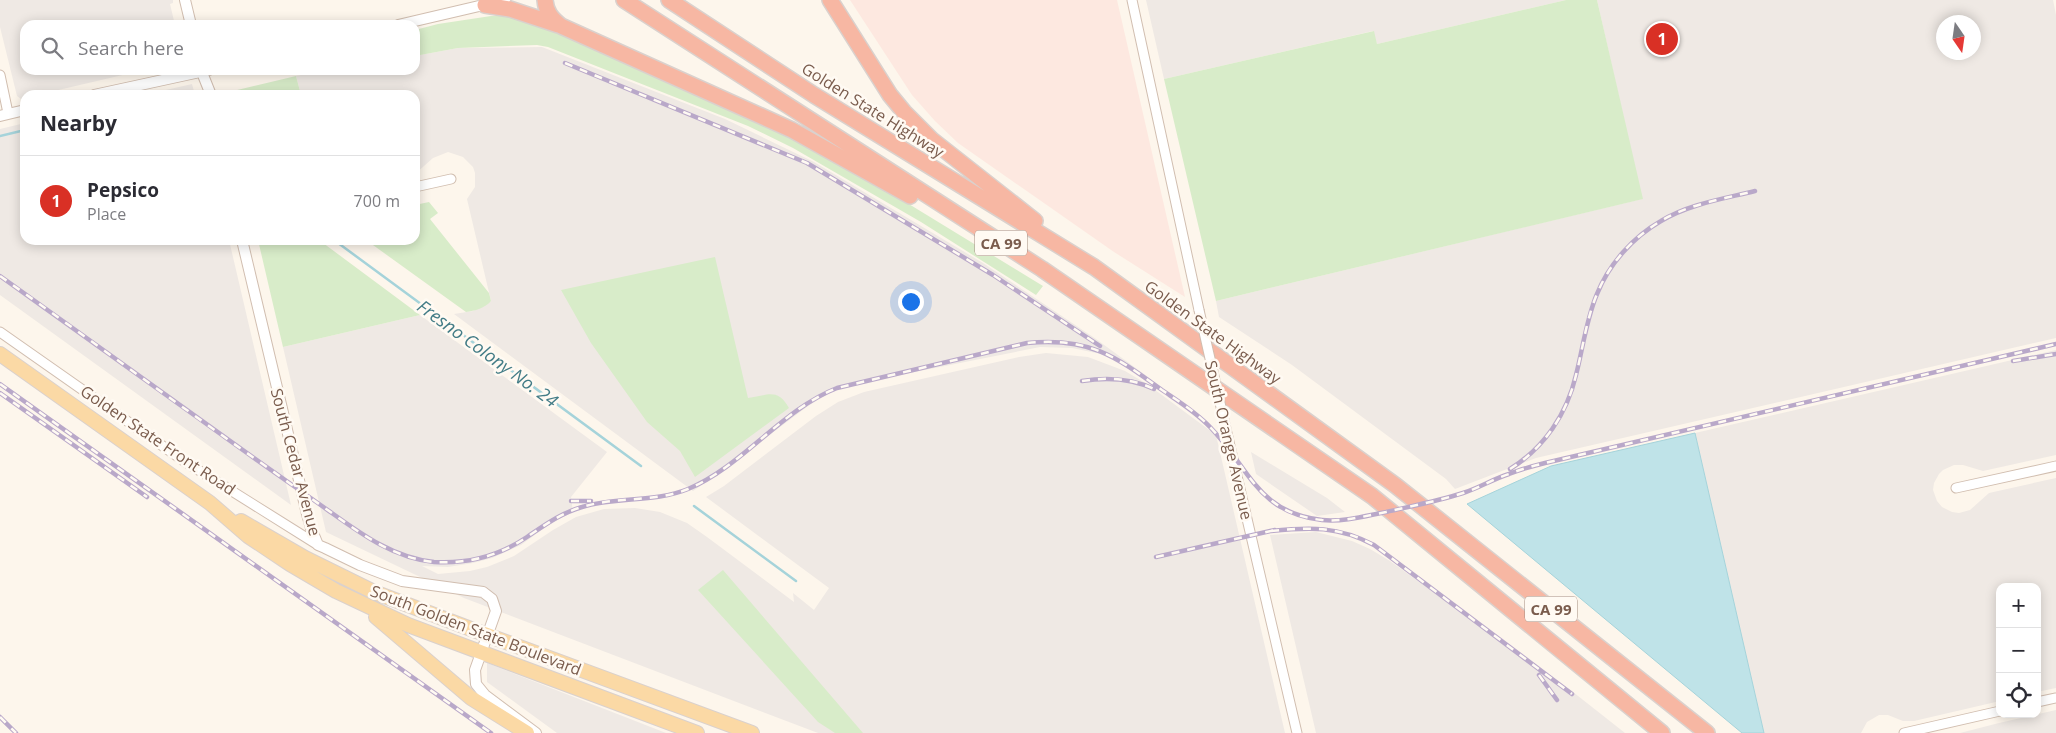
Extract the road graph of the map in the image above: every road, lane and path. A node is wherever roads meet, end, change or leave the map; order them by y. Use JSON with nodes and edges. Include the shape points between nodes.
{"nodes":[{"id":1,"x":185,"y":0,"type":"edge"},
{"id":2,"x":505,"y":0,"type":"edge"},
{"id":3,"x":545,"y":0,"type":"edge"},
{"id":4,"x":624,"y":0,"type":"edge"},
{"id":5,"x":669,"y":0,"type":"edge"},
{"id":6,"x":830,"y":0,"type":"edge"},
{"id":7,"x":1132,"y":0,"type":"edge"},
{"id":8,"x":485,"y":5,"type":"junction"},
{"id":9,"x":190,"y":20,"type":"edge"},
{"id":10,"x":420,"y":20,"type":"edge"},
{"id":11,"x":561,"y":26,"type":"junction"},
{"id":12,"x":0,"y":75,"type":"edge"},
{"id":13,"x":186,"y":75,"type":"edge"},
{"id":14,"x":205,"y":75,"type":"edge"},
{"id":15,"x":117,"y":90,"type":"edge"},
{"id":16,"x":210,"y":90,"type":"edge"},
{"id":17,"x":20,"y":111,"type":"edge"},
{"id":18,"x":4,"y":114,"type":"edge"},
{"id":19,"x":451,"y":179,"type":"dead end"},
{"id":20,"x":420,"y":186,"type":"edge"},
{"id":21,"x":243,"y":245,"type":"edge"},
{"id":22,"x":1094,"y":267,"type":"junction"},
{"id":23,"x":1042,"y":269,"type":"junction"},
{"id":24,"x":0,"y":332,"type":"edge"},
{"id":25,"x":0,"y":354,"type":"edge"},
{"id":26,"x":2056,"y":466,"type":"edge"},
{"id":27,"x":1956,"y":488,"type":"dead end"},
{"id":28,"x":210,"y":503,"type":"junction"},
{"id":29,"x":318,"y":544,"type":"junction"},
{"id":30,"x":360,"y":604,"type":"junction"},
{"id":31,"x":484,"y":644,"type":"junction"},
{"id":32,"x":2056,"y":698,"type":"edge"},
{"id":33,"x":2041,"y":701,"type":"edge"},
{"id":34,"x":1996,"y":712,"type":"edge"},
{"id":35,"x":527,"y":733,"type":"edge"},
{"id":36,"x":536,"y":733,"type":"edge"},
{"id":37,"x":696,"y":733,"type":"edge"},
{"id":38,"x":752,"y":733,"type":"edge"},
{"id":39,"x":1297,"y":733,"type":"edge"},
{"id":40,"x":1662,"y":733,"type":"edge"},
{"id":41,"x":1707,"y":733,"type":"edge"},
{"id":42,"x":1904,"y":733,"type":"edge"}],
"edges":[{"from":1,"to":9,"type":"street"},
{"from":2,"to":8,"type":"street"},
{"from":3,"to":11,"type":"highway","via":[[545,8],[551,18]]},
{"from":4,"to":23,"type":"highway","number":"CA 99"},
{"from":5,"to":22,"type":"highway","name":"Golden State Highway","number":"CA 99","via":[[814,95]]},
{"from":6,"to":22,"type":"highway","via":[[890,95],[917,126]]},
{"from":7,"to":39,"type":"street","name":"South Orange Avenue","bridge":true,"via":[[1223,416]]},
{"from":8,"to":10,"type":"street"},
{"from":8,"to":11,"type":"highway","via":[[510,9]]},
{"from":11,"to":23,"type":"highway","via":[[792,130]]},
{"from":12,"to":18,"type":"street"},
{"from":13,"to":15,"type":"street"},
{"from":14,"to":16,"type":"street"},
{"from":17,"to":18,"type":"street"},
{"from":19,"to":20,"type":"street"},
{"from":21,"to":29,"type":"street","name":"South Cedar Avenue","via":[[307,514]]},
{"from":22,"to":41,"type":"highway","name":"Golden State Highway","number":"CA 99","via":[[1395,485]]},
{"from":23,"to":40,"type":"highway","number":"CA 99","via":[[1372,496]]},
{"from":24,"to":29,"type":"street","name":"Golden State Front Road","via":[[184,461]]},
{"from":25,"to":28,"type":"main road","name":"South Golden State Boulevard"},
{"from":26,"to":27,"type":"street"},
{"from":28,"to":30,"type":"main road","name":"South Golden State Boulevard","via":[[248,536]]},
{"from":28,"to":31,"type":"main road","name":"South Golden State Boulevard","via":[[305,558]]},
{"from":29,"to":31,"type":"street","name":"South Cedar Avenue","via":[[360,565],[402,580],[483,592],[496,606]]},
{"from":30,"to":31,"type":"main road","name":"South Golden State Boulevard","via":[[408,625]]},
{"from":30,"to":35,"type":"main road","via":[[471,698]]},
{"from":31,"to":36,"type":"street","via":[[474,675],[480,691]]},
{"from":31,"to":37,"type":"main road","name":"South Golden State Boulevard"},
{"from":31,"to":38,"type":"main road","name":"South Golden State Boulevard"},
{"from":32,"to":33,"type":"street"},
{"from":34,"to":42,"type":"street"}]}
